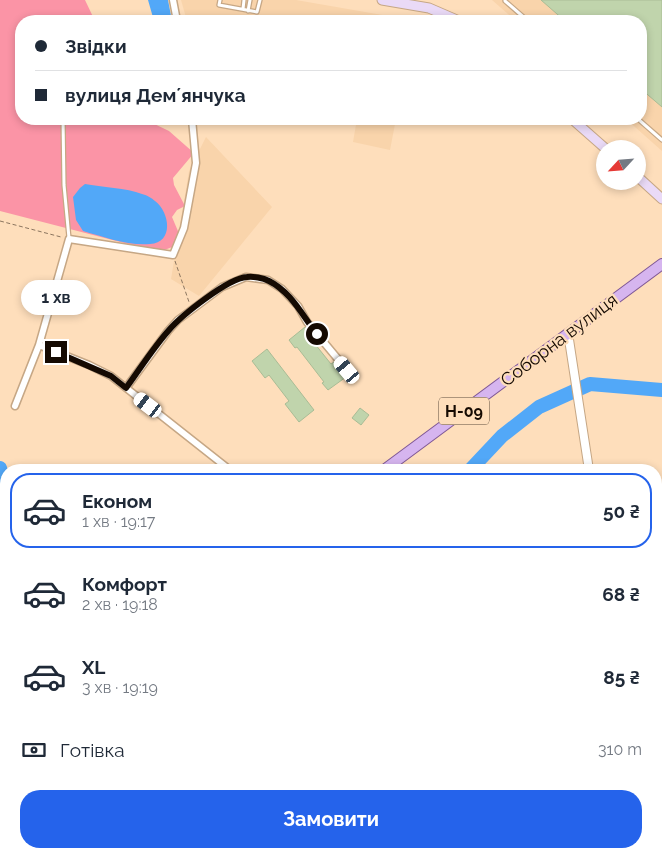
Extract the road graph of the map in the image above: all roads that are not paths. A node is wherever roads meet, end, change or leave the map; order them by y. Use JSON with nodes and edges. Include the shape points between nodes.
{"nodes":[{"id":1,"x":173,"y":0,"type":"edge"},
{"id":2,"x":220,"y":0,"type":"edge"},
{"id":3,"x":226,"y":0,"type":"edge"},
{"id":4,"x":231,"y":0,"type":"edge"},
{"id":5,"x":244,"y":0,"type":"edge"},
{"id":6,"x":250,"y":0,"type":"edge"},
{"id":7,"x":260,"y":0,"type":"edge"},
{"id":8,"x":382,"y":0,"type":"edge"},
{"id":9,"x":506,"y":0,"type":"edge"},
{"id":10,"x":227,"y":6,"type":"junction"},
{"id":11,"x":243,"y":9,"type":"junction"},
{"id":12,"x":248,"y":10,"type":"junction"},
{"id":13,"x":176,"y":15,"type":"edge"},
{"id":14,"x":445,"y":15,"type":"edge"},
{"id":15,"x":522,"y":15,"type":"edge"},
{"id":16,"x":63,"y":125,"type":"edge"},
{"id":17,"x":193,"y":125,"type":"edge"},
{"id":18,"x":579,"y":125,"type":"edge"},
{"id":19,"x":645,"y":125,"type":"edge"},
{"id":20,"x":596,"y":140,"type":"edge"},
{"id":21,"x":662,"y":140,"type":"edge"},
{"id":22,"x":646,"y":184,"type":"edge"},
{"id":23,"x":662,"y":199,"type":"edge"},
{"id":24,"x":70,"y":239,"type":"junction"},
{"id":25,"x":662,"y":264,"type":"edge"},
{"id":26,"x":568,"y":333,"type":"junction"},
{"id":27,"x":39,"y":345,"type":"junction"},
{"id":28,"x":347,"y":370,"type":"dead end"},
{"id":29,"x":126,"y":388,"type":"junction"},
{"id":30,"x":15,"y":406,"type":"dead end"},
{"id":31,"x":222,"y":464,"type":"edge"},
{"id":32,"x":392,"y":464,"type":"edge"},
{"id":33,"x":588,"y":464,"type":"edge"}],
"edges":[{"from":1,"to":13,"type":"street"},
{"from":2,"to":10,"type":"lane","via":[[219,5]]},
{"from":3,"to":10,"type":"lane"},
{"from":4,"to":10,"type":"lane"},
{"from":5,"to":11,"type":"lane"},
{"from":6,"to":12,"type":"lane"},
{"from":7,"to":12,"type":"lane","via":[[257,12]]},
{"from":8,"to":14,"type":"main road","via":[[428,8]]},
{"from":9,"to":15,"type":"lane"},
{"from":10,"to":11,"type":"lane"},
{"from":11,"to":12,"type":"lane"},
{"from":16,"to":24,"type":"lane","via":[[64,185]]},
{"from":17,"to":24,"type":"street","via":[[196,163],[184,228],[173,255]]},
{"from":18,"to":20,"type":"main road"},
{"from":19,"to":21,"type":"lane"},
{"from":22,"to":23,"type":"main road"},
{"from":24,"to":27,"type":"street"},
{"from":25,"to":26,"type":"main road","name":"Соборна вулиця","number":"Н-09"},
{"from":26,"to":32,"type":"main road","name":"Соборна вулиця","number":"Н-09"},
{"from":26,"to":33,"type":"street"},
{"from":27,"to":29,"type":"street","via":[[97,369]]},
{"from":27,"to":30,"type":"street"},
{"from":28,"to":29,"type":"street","via":[[282,289],[268,280],[246,277],[222,287],[168,331]]},
{"from":29,"to":31,"type":"street"}]}
